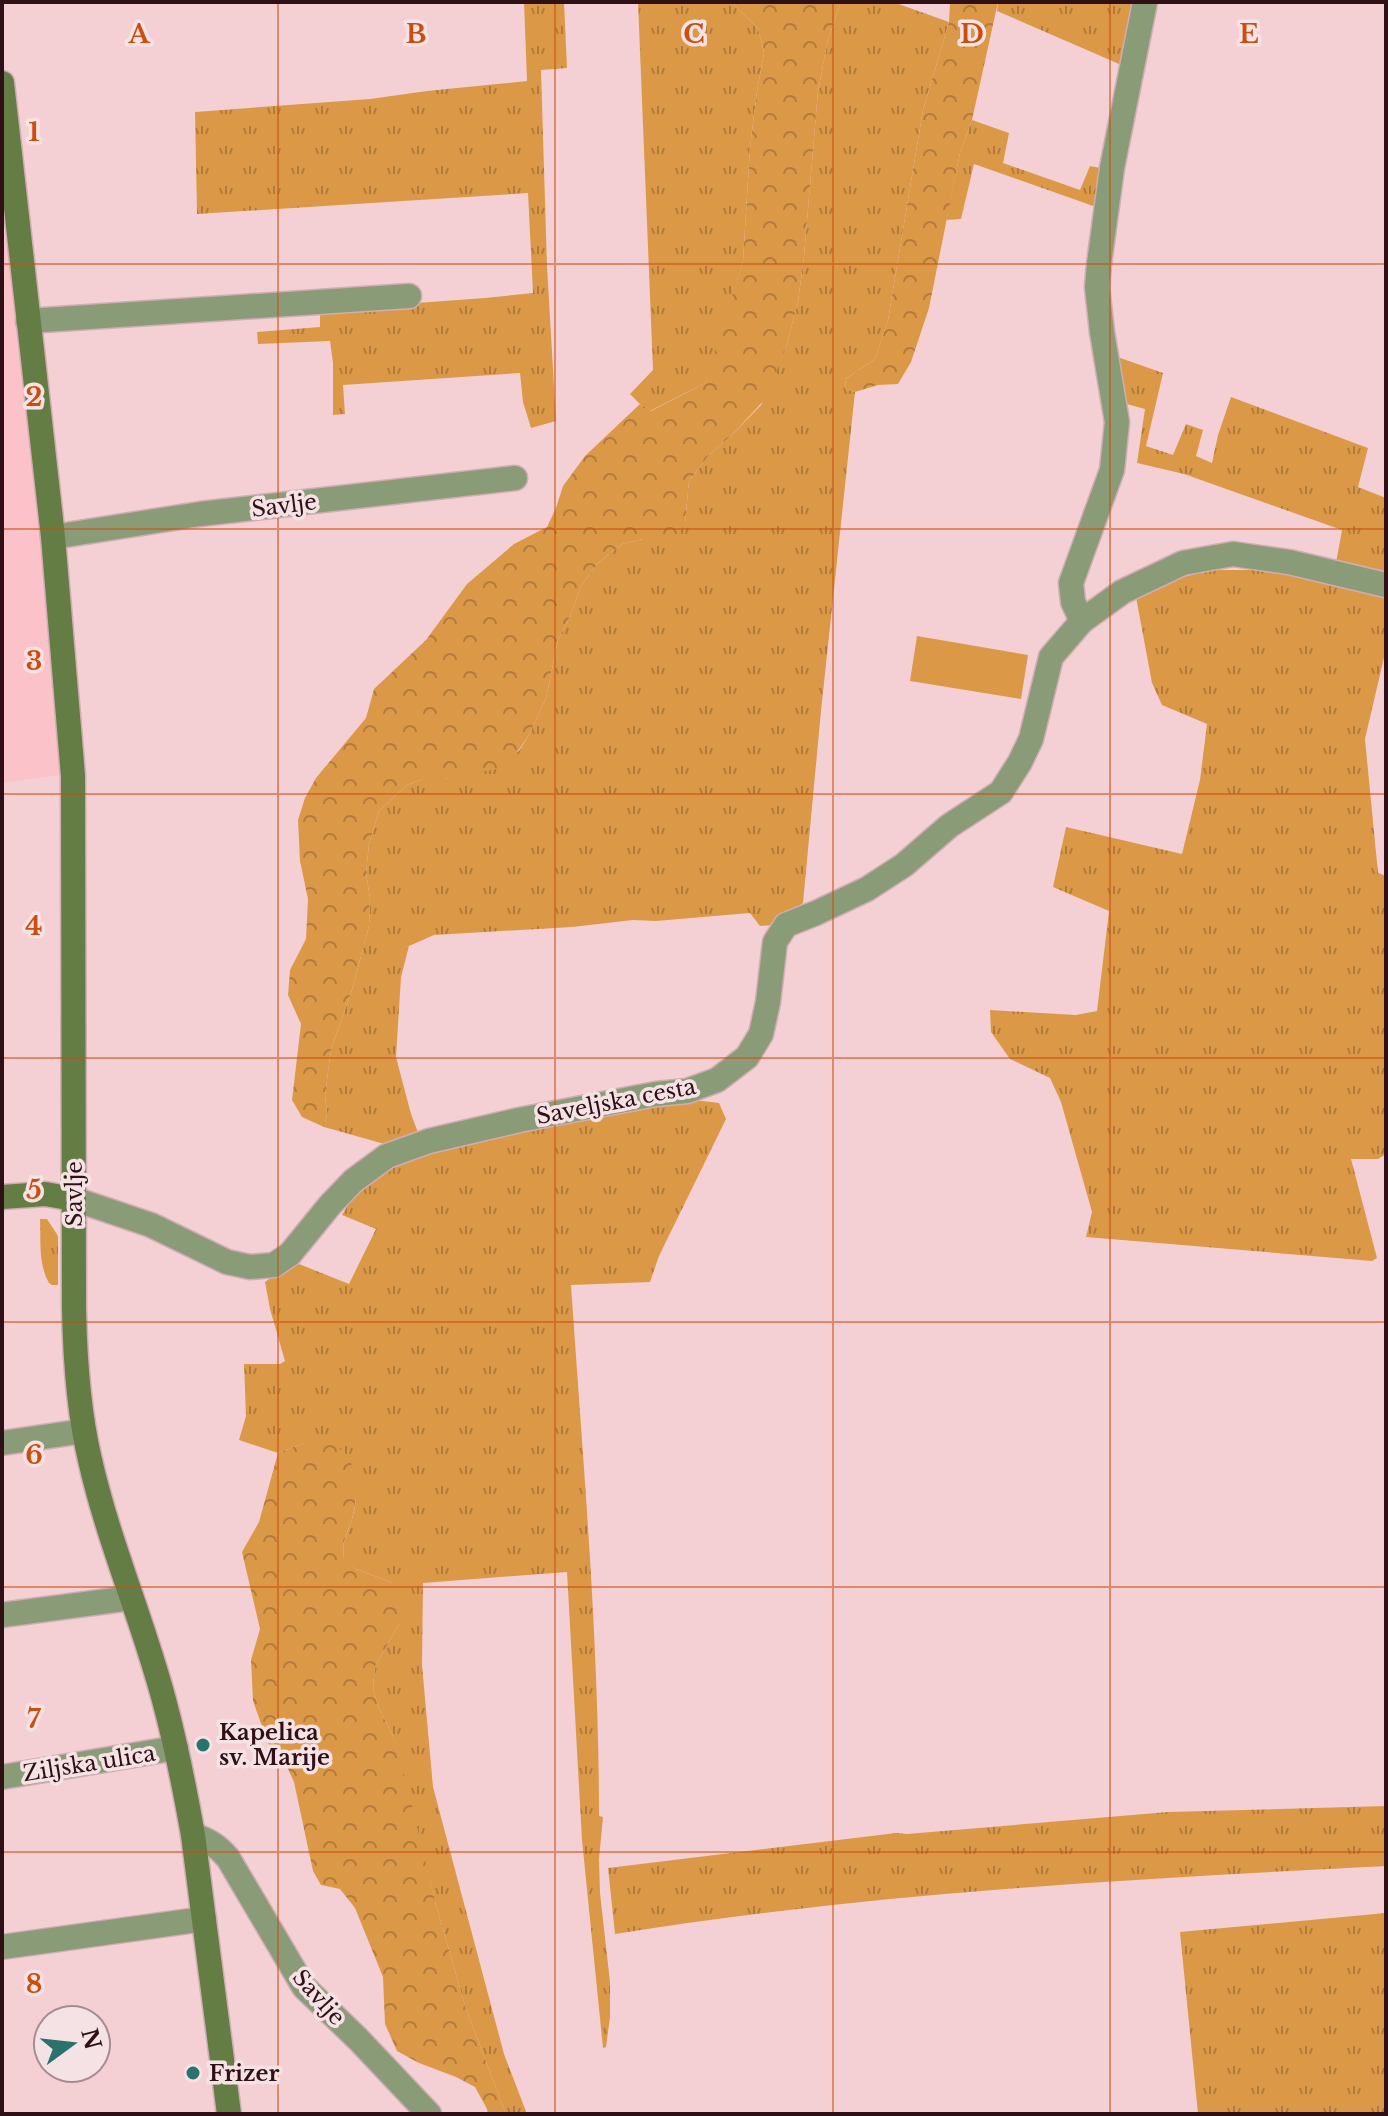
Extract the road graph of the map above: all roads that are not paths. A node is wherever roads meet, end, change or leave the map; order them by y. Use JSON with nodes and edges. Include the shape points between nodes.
{"nodes":[{"id":1,"x":1145,"y":2,"type":"edge"},
{"id":2,"x":2,"y":83,"type":"edge"},
{"id":3,"x":409,"y":296,"type":"dead end"},
{"id":4,"x":28,"y":321,"type":"junction"},
{"id":5,"x":515,"y":478,"type":"dead end"},
{"id":6,"x":53,"y":537,"type":"junction"},
{"id":7,"x":1386,"y":585,"type":"edge"},
{"id":8,"x":1082,"y":621,"type":"junction"},
{"id":9,"x":5,"y":1193,"type":"edge"},
{"id":10,"x":74,"y":1199,"type":"junction"},
{"id":11,"x":84,"y":1431,"type":"junction"},
{"id":12,"x":2,"y":1443,"type":"edge"},
{"id":13,"x":131,"y":1598,"type":"junction"},
{"id":14,"x":2,"y":1615,"type":"edge"},
{"id":15,"x":176,"y":1748,"type":"junction"},
{"id":16,"x":2,"y":1777,"type":"edge"},
{"id":17,"x":193,"y":1835,"type":"junction"},
{"id":18,"x":204,"y":1919,"type":"junction"},
{"id":19,"x":2,"y":1947,"type":"edge"},
{"id":20,"x":229,"y":2114,"type":"edge"},
{"id":21,"x":429,"y":2114,"type":"edge"}],
"edges":[{"from":1,"to":8,"type":"street","via":[[1099,264],[1097,287],[1117,422],[1112,470],[1071,583]]},
{"from":2,"to":4,"type":"street","name":"Savlje"},
{"from":3,"to":4,"type":"street"},
{"from":4,"to":6,"type":"street","name":"Savlje"},
{"from":5,"to":6,"type":"street","name":"Savlje","via":[[200,514]]},
{"from":6,"to":10,"type":"street","name":"Savlje","via":[[73,776]]},
{"from":7,"to":8,"type":"street","name":"Saveljska cesta","via":[[1233,554],[1183,563],[1122,592]]},
{"from":8,"to":10,"type":"street","name":"Saveljska cesta","via":[[1051,657],[1031,739],[1001,792],[867,889],[786,925],[775,942],[761,1034],[747,1057],[717,1080],[687,1091],[519,1120],[387,1156],[353,1181],[290,1254],[274,1265],[227,1262],[151,1225]]},
{"from":9,"to":10,"type":"street","name":"Saveljska cesta"},
{"from":10,"to":11,"type":"street","name":"Savlje","via":[[75,1352]]},
{"from":11,"to":12,"type":"street"},
{"from":11,"to":13,"type":"street","name":"Savlje"},
{"from":13,"to":14,"type":"street"},
{"from":13,"to":15,"type":"street","name":"Savlje"},
{"from":15,"to":16,"type":"street","name":"Ziljska ulica"},
{"from":15,"to":17,"type":"street","name":"Savlje"},
{"from":17,"to":18,"type":"street","name":"Savlje"},
{"from":17,"to":21,"type":"street","name":"Savlje","via":[[228,1858],[304,1987]]},
{"from":18,"to":19,"type":"street"},
{"from":18,"to":20,"type":"street","name":"Savlje"}]}
